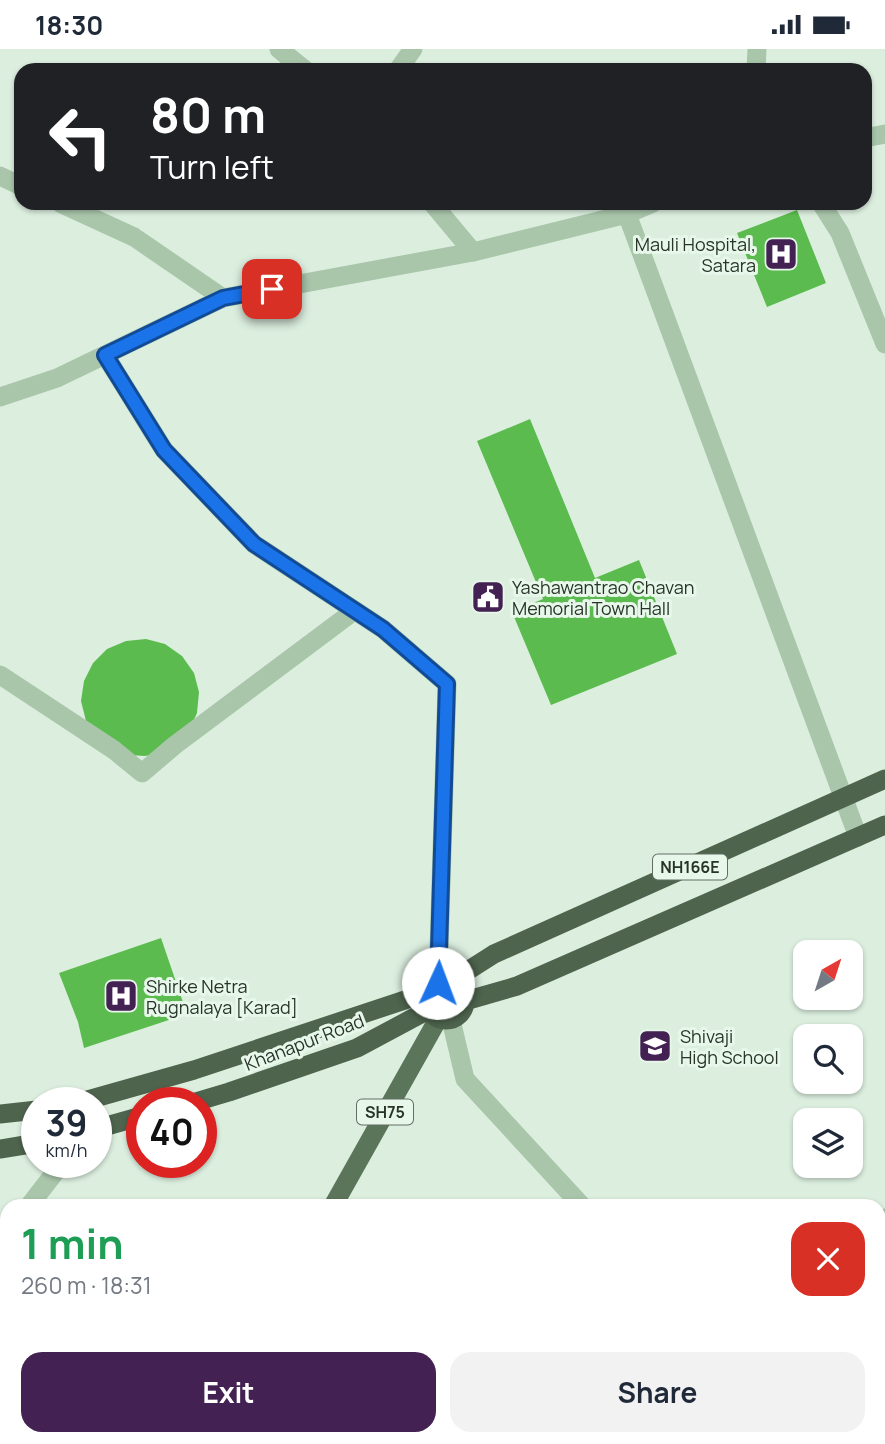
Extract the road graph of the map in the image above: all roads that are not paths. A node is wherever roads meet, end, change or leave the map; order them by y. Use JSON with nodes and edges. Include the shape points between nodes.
{"nodes":[{"id":1,"x":279,"y":49,"type":"edge"},
{"id":2,"x":296,"y":63,"type":"edge"},
{"id":3,"x":75,"y":210,"type":"edge"},
{"id":4,"x":438,"y":210,"type":"edge"},
{"id":5,"x":636,"y":210,"type":"edge"},
{"id":6,"x":825,"y":210,"type":"edge"},
{"id":7,"x":627,"y":214,"type":"junction"},
{"id":8,"x":473,"y":252,"type":"junction"},
{"id":9,"x":223,"y":298,"type":"junction"},
{"id":10,"x":885,"y":344,"type":"edge"},
{"id":11,"x":105,"y":355,"type":"junction"},
{"id":12,"x":0,"y":397,"type":"edge"},
{"id":13,"x":354,"y":611,"type":"junction"},
{"id":14,"x":0,"y":675,"type":"edge"},
{"id":15,"x":885,"y":779,"type":"edge"},
{"id":16,"x":844,"y":798,"type":"junction"},
{"id":17,"x":885,"y":825,"type":"edge"},
{"id":18,"x":858,"y":837,"type":"junction"},
{"id":19,"x":439,"y":1001,"type":"junction"},
{"id":20,"x":112,"y":1093,"type":"edge"},
{"id":21,"x":217,"y":1096,"type":"edge"},
{"id":22,"x":21,"y":1112,"type":"edge"},
{"id":23,"x":0,"y":1114,"type":"edge"},
{"id":24,"x":21,"y":1146,"type":"edge"},
{"id":25,"x":0,"y":1149,"type":"edge"},
{"id":26,"x":51,"y":1178,"type":"edge"},
{"id":27,"x":34,"y":1199,"type":"edge"},
{"id":28,"x":337,"y":1199,"type":"edge"},
{"id":29,"x":576,"y":1199,"type":"edge"}],
"edges":[{"from":1,"to":2,"type":"street"},
{"from":3,"to":9,"type":"street","via":[[134,237]]},
{"from":4,"to":8,"type":"street"},
{"from":5,"to":7,"type":"street"},
{"from":6,"to":10,"type":"street"},
{"from":7,"to":8,"type":"street"},
{"from":7,"to":16,"type":"street"},
{"from":8,"to":9,"type":"street"},
{"from":9,"to":11,"type":"street"},
{"from":11,"to":12,"type":"street","via":[[57,378]]},
{"from":11,"to":13,"type":"street","via":[[164,450],[254,544]]},
{"from":13,"to":14,"type":"street","via":[[142,773]]},
{"from":13,"to":19,"type":"street","via":[[383,629],[447,684]]},
{"from":15,"to":16,"type":"highway","number":"NH166E"},
{"from":16,"to":18,"type":"street"},
{"from":16,"to":19,"type":"highway","number":"NH166E","via":[[494,954]]},
{"from":17,"to":18,"type":"highway","number":"NH166E"},
{"from":18,"to":19,"type":"highway","number":"NH166E","via":[[516,986],[465,1001],[461,989]]},
{"from":19,"to":20,"type":"highway","number":"NH166E"},
{"from":19,"to":21,"type":"highway","name":"Khanapur Road","number":"NH166E","via":[[358,1048]]},
{"from":19,"to":28,"type":"main road","number":"SH75"},
{"from":19,"to":29,"type":"street","via":[[465,1080]]},
{"from":22,"to":23,"type":"highway"},
{"from":24,"to":25,"type":"highway"},
{"from":26,"to":27,"type":"street"}]}
